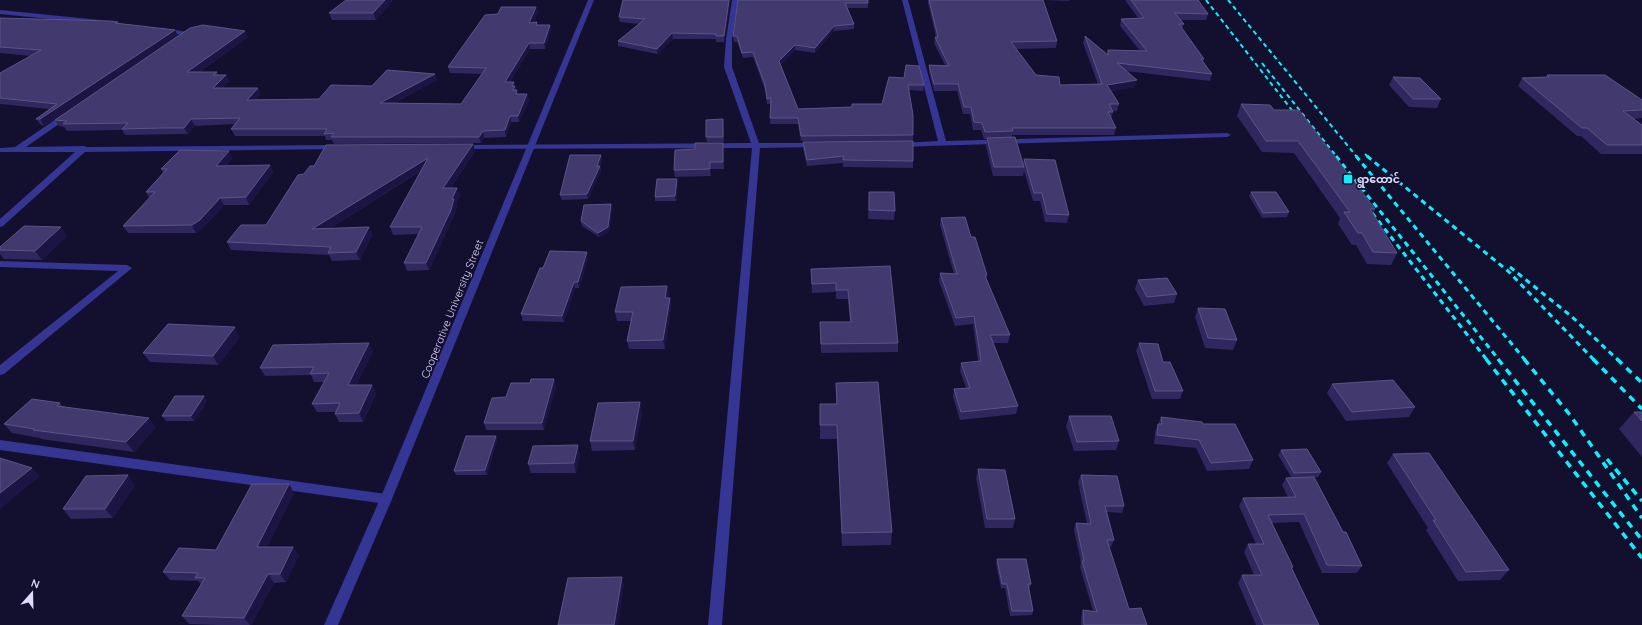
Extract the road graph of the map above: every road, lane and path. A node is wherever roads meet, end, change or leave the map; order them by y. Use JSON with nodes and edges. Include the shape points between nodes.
{"nodes":[{"id":1,"x":591,"y":0,"type":"edge"},
{"id":2,"x":735,"y":0,"type":"edge"},
{"id":3,"x":905,"y":0,"type":"edge"},
{"id":4,"x":0,"y":12,"type":"edge"},
{"id":5,"x":106,"y":22,"type":"edge"},
{"id":6,"x":158,"y":30,"type":"edge"},
{"id":7,"x":186,"y":35,"type":"edge"},
{"id":8,"x":76,"y":110,"type":"edge"},
{"id":9,"x":1227,"y":135,"type":"dead end"},
{"id":10,"x":944,"y":144,"type":"junction"},
{"id":11,"x":826,"y":145,"type":"edge"},
{"id":12,"x":889,"y":145,"type":"edge"},
{"id":13,"x":756,"y":146,"type":"junction"},
{"id":14,"x":348,"y":147,"type":"edge"},
{"id":15,"x":452,"y":147,"type":"edge"},
{"id":16,"x":531,"y":147,"type":"junction"},
{"id":17,"x":84,"y":148,"type":"junction"},
{"id":18,"x":0,"y":150,"type":"edge"},
{"id":19,"x":18,"y":150,"type":"junction"},
{"id":20,"x":0,"y":224,"type":"edge"},
{"id":21,"x":0,"y":264,"type":"edge"},
{"id":22,"x":0,"y":371,"type":"edge"},
{"id":23,"x":0,"y":445,"type":"edge"},
{"id":24,"x":386,"y":499,"type":"junction"},
{"id":25,"x":331,"y":625,"type":"edge"},
{"id":26,"x":715,"y":625,"type":"edge"}],
"edges":[{"from":1,"to":16,"type":"street","name":"Cooperative University Street"},
{"from":2,"to":13,"type":"street","via":[[728,67]]},
{"from":3,"to":10,"type":"street"},
{"from":4,"to":5,"type":"street"},
{"from":6,"to":7,"type":"street"},
{"from":8,"to":19,"type":"street"},
{"from":9,"to":10,"type":"street"},
{"from":10,"to":12,"type":"street"},
{"from":11,"to":13,"type":"street"},
{"from":13,"to":16,"type":"street"},
{"from":13,"to":26,"type":"street"},
{"from":14,"to":17,"type":"street"},
{"from":15,"to":16,"type":"street"},
{"from":16,"to":24,"type":"street","name":"Cooperative University Street"},
{"from":17,"to":19,"type":"street"},
{"from":17,"to":20,"type":"street"},
{"from":18,"to":19,"type":"street"},
{"from":21,"to":22,"type":"street","via":[[127,268]]},
{"from":23,"to":24,"type":"street"},
{"from":24,"to":25,"type":"street","name":"Cooperative University Street"}]}
